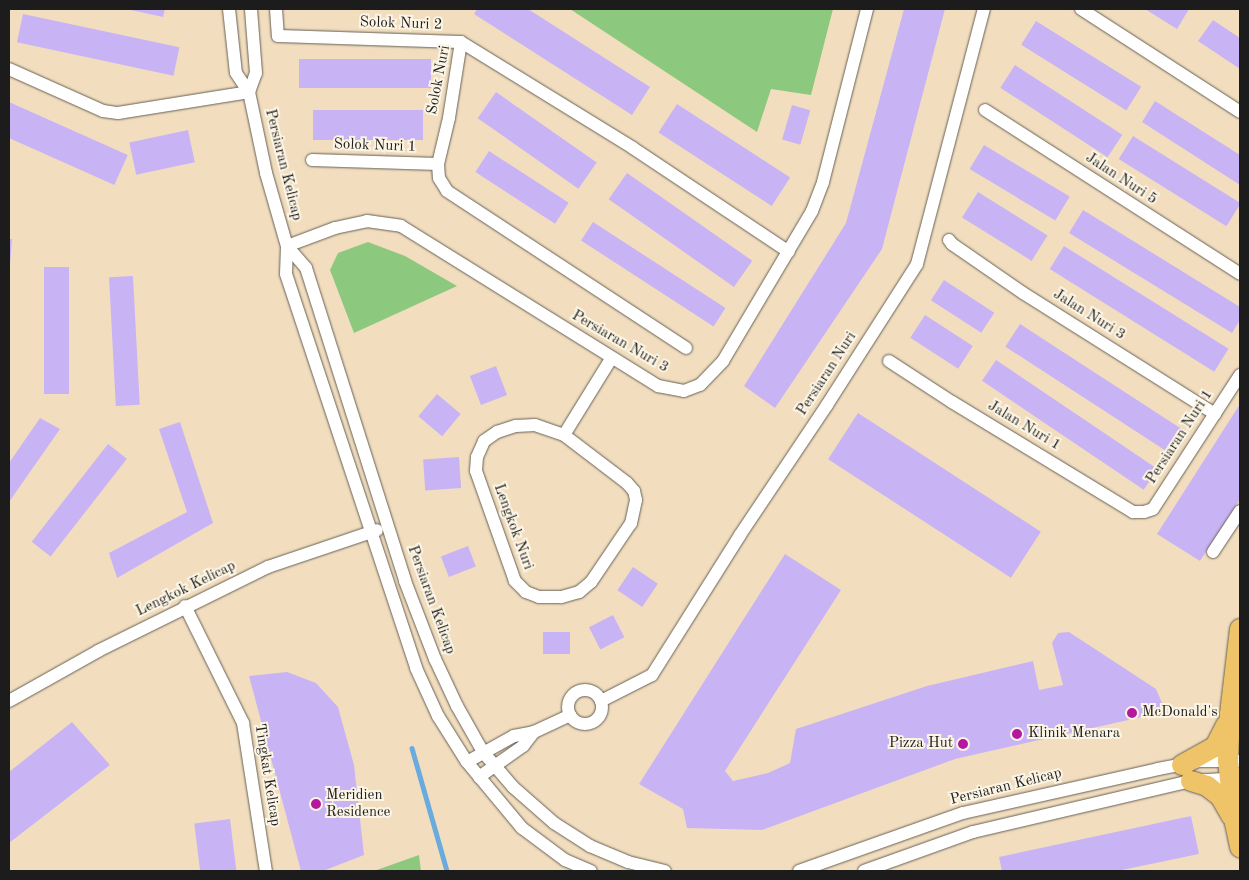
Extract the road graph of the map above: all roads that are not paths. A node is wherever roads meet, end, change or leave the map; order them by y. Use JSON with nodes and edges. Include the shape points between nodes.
{"nodes":[{"id":1,"x":229,"y":9,"type":"edge"},
{"id":2,"x":250,"y":9,"type":"edge"},
{"id":3,"x":276,"y":9,"type":"edge"},
{"id":4,"x":867,"y":9,"type":"edge"},
{"id":5,"x":984,"y":9,"type":"edge"},
{"id":6,"x":1081,"y":9,"type":"edge"},
{"id":7,"x":461,"y":42,"type":"junction"},
{"id":8,"x":9,"y":69,"type":"edge"},
{"id":9,"x":249,"y":92,"type":"junction"},
{"id":10,"x":985,"y":110,"type":"dead end"},
{"id":11,"x":1240,"y":112,"type":"edge"},
{"id":12,"x":312,"y":160,"type":"dead end"},
{"id":13,"x":438,"y":164,"type":"junction"},
{"id":14,"x":949,"y":240,"type":"dead end"},
{"id":15,"x":287,"y":246,"type":"junction"},
{"id":16,"x":790,"y":252,"type":"junction"},
{"id":17,"x":1240,"y":274,"type":"edge"},
{"id":18,"x":686,"y":348,"type":"dead end"},
{"id":19,"x":611,"y":359,"type":"junction"},
{"id":20,"x":890,"y":361,"type":"dead end"},
{"id":21,"x":1240,"y":376,"type":"edge"},
{"id":22,"x":1215,"y":414,"type":"junction"},
{"id":23,"x":564,"y":434,"type":"junction"},
{"id":24,"x":1240,"y":511,"type":"edge"},
{"id":25,"x":1144,"y":512,"type":"joint"},
{"id":26,"x":388,"y":527,"type":"junction"},
{"id":27,"x":370,"y":532,"type":"junction"},
{"id":28,"x":1213,"y":552,"type":"dead end"},
{"id":29,"x":185,"y":606,"type":"junction"},
{"id":30,"x":1240,"y":629,"type":"edge"},
{"id":31,"x":9,"y":701,"type":"edge"},
{"id":32,"x":601,"y":701,"type":"junction"},
{"id":33,"x":1230,"y":714,"type":"junction"},
{"id":34,"x":570,"y":715,"type":"junction"},
{"id":35,"x":534,"y":732,"type":"junction"},
{"id":36,"x":483,"y":752,"type":"junction"},
{"id":37,"x":467,"y":762,"type":"junction"},
{"id":38,"x":495,"y":765,"type":"junction"},
{"id":39,"x":1235,"y":770,"type":"edge"},
{"id":40,"x":1186,"y":773,"type":"junction"},
{"id":41,"x":479,"y":778,"type":"junction"},
{"id":42,"x":1235,"y":823,"type":"junction"},
{"id":43,"x":1240,"y":847,"type":"edge"},
{"id":44,"x":266,"y":871,"type":"edge"},
{"id":45,"x":591,"y":871,"type":"edge"},
{"id":46,"x":665,"y":871,"type":"edge"},
{"id":47,"x":799,"y":871,"type":"edge"},
{"id":48,"x":864,"y":871,"type":"edge"}],
"edges":[{"from":1,"to":9,"type":"street","name":"Persiaran Kelicap","via":[[236,72]]},
{"from":2,"to":9,"type":"street","name":"Persiaran Kelicap","via":[[256,72]]},
{"from":3,"to":7,"type":"street","name":"Solok Nuri 2","via":[[278,36]]},
{"from":4,"to":16,"type":"street","name":"Persiaran Nuri 3","via":[[822,182],[812,211]]},
{"from":5,"to":32,"type":"street","name":"Persiaran Nuri","via":[[917,264],[652,674]]},
{"from":6,"to":11,"type":"street"},
{"from":7,"to":13,"type":"street","name":"Solok Nuri"},
{"from":7,"to":16,"type":"street","name":"Solok Nuri","via":[[632,148]]},
{"from":8,"to":9,"type":"street","via":[[104,111],[118,113]]},
{"from":9,"to":15,"type":"street","name":"Persiaran Kelicap","via":[[266,172]]},
{"from":10,"to":17,"type":"street","name":"Jalan Nuri 5"},
{"from":12,"to":13,"type":"street","name":"Solok Nuri 1"},
{"from":13,"to":18,"type":"street","via":[[439,178],[448,191]]},
{"from":14,"to":22,"type":"street","name":"Jalan Nuri 3","via":[[1023,293]]},
{"from":15,"to":19,"type":"street","name":"Persiaran Nuri 3","via":[[335,228],[367,221],[400,226]]},
{"from":15,"to":26,"type":"street","name":"Persiaran Kelicap","via":[[306,268]]},
{"from":15,"to":27,"type":"street","name":"Persiaran Kelicap","via":[[286,274]]},
{"from":16,"to":19,"type":"street","name":"Persiaran Nuri 3","via":[[723,361],[700,385],[684,391],[658,386]]},
{"from":19,"to":23,"type":"street"},
{"from":20,"to":25,"type":"street","name":"Jalan Nuri 1","via":[[1134,512]]},
{"from":21,"to":22,"type":"street","name":"Persiaran Nuri 1"},
{"from":22,"to":25,"type":"street","name":"Persiaran Nuri 1","via":[[1153,509]]},
{"from":23,"to":23,"type":"street","name":"Lengkok Nuri","via":[[535,425],[516,426],[497,432],[484,441],[476,457],[476,471],[515,581],[526,592],[539,597],[561,597],[580,592],[591,582],[636,511],[634,491],[627,483]]},
{"from":24,"to":28,"type":"street"},
{"from":26,"to":27,"type":"street","name":"Lengkok Kelicap"},
{"from":26,"to":36,"type":"street","name":"Persiaran Kelicap","via":[[435,659],[456,706]]},
{"from":27,"to":29,"type":"street","name":"Lengkok Kelicap","via":[[268,567]]},
{"from":27,"to":37,"type":"street","name":"Persiaran Kelicap","via":[[416,668],[438,716]]},
{"from":29,"to":31,"type":"street","name":"Lengkok Kelicap"},
{"from":29,"to":44,"type":"street","name":"Tingkat Kelicap","via":[[243,723]]},
{"from":30,"to":33,"type":"main road"},
{"from":32,"to":34,"type":"street","via":[[602,711],[592,722],[578,722]]},
{"from":32,"to":34,"type":"street","via":[[593,692],[581,690],[571,697]]},
{"from":33,"to":39,"type":"main road"},
{"from":33,"to":40,"type":"main road","via":[[1215,747]]},
{"from":34,"to":35,"type":"street"},
{"from":35,"to":36,"type":"street","via":[[514,736]]},
{"from":35,"to":38,"type":"street","via":[[523,746]]},
{"from":36,"to":37,"type":"street"},
{"from":36,"to":38,"type":"street","name":"Persiaran Kelicap"},
{"from":37,"to":41,"type":"street","name":"Persiaran Kelicap"},
{"from":38,"to":41,"type":"street"},
{"from":38,"to":46,"type":"street","name":"Persiaran Kelicap","via":[[513,788],[547,817],[590,846],[628,862]]},
{"from":39,"to":40,"type":"street","name":"Persiaran Kelicap"},
{"from":39,"to":40,"type":"street","name":"Persiaran Kelicap"},
{"from":39,"to":42,"type":"main road"},
{"from":40,"to":42,"type":"main road","via":[[1220,796]]},
{"from":40,"to":47,"type":"street","name":"Persiaran Kelicap","via":[[963,813]]},
{"from":40,"to":48,"type":"street","name":"Persiaran Kelicap","via":[[973,832]]},
{"from":41,"to":45,"type":"street","name":"Persiaran Kelicap","via":[[522,828],[565,860]]},
{"from":42,"to":43,"type":"main road"}]}
